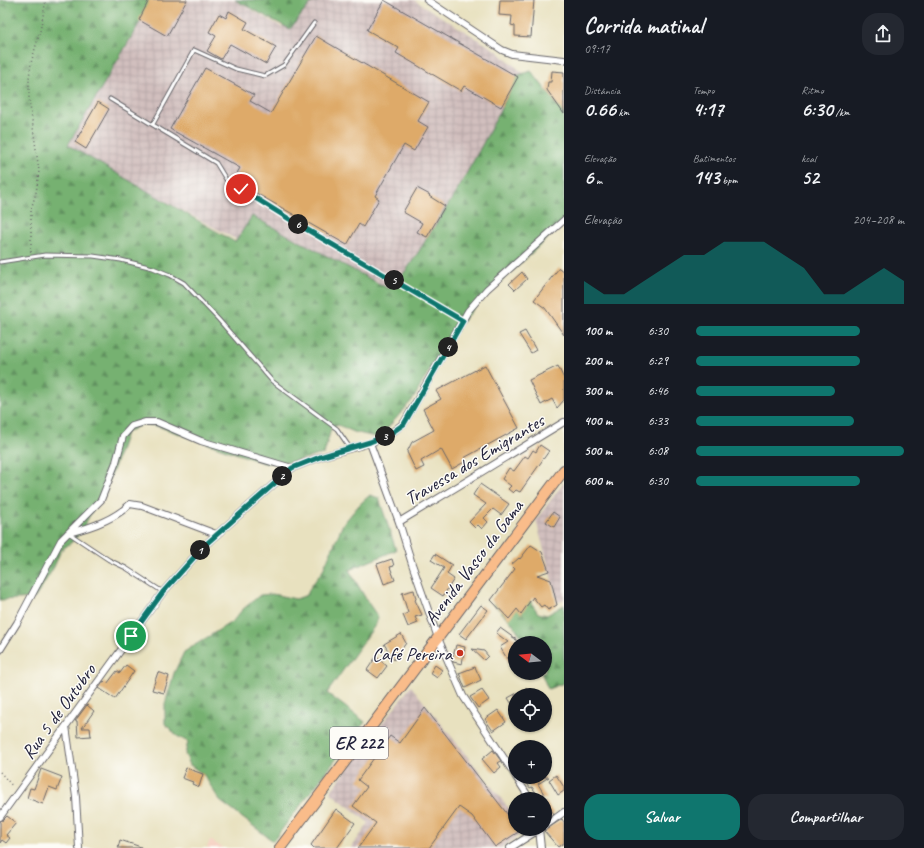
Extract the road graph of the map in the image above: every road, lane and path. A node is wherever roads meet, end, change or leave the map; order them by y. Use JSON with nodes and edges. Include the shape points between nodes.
{"nodes":[{"id":1,"x":46,"y":0,"type":"edge"},
{"id":2,"x":427,"y":0,"type":"edge"},
{"id":3,"x":314,"y":23,"type":"dead end"},
{"id":4,"x":564,"y":60,"type":"edge"},
{"id":5,"x":110,"y":98,"type":"dead end"},
{"id":6,"x":153,"y":124,"type":"junction"},
{"id":7,"x":564,"y":220,"type":"edge"},
{"id":8,"x":31,"y":257,"type":"junction"},
{"id":9,"x":0,"y":262,"type":"edge"},
{"id":10,"x":463,"y":321,"type":"junction"},
{"id":11,"x":564,"y":422,"type":"edge"},
{"id":12,"x":370,"y":442,"type":"junction"},
{"id":13,"x":350,"y":448,"type":"junction"},
{"id":14,"x":292,"y":468,"type":"junction"},
{"id":15,"x":564,"y":470,"type":"edge"},
{"id":16,"x":399,"y":522,"type":"junction"},
{"id":17,"x":68,"y":533,"type":"junction"},
{"id":18,"x":216,"y":534,"type":"junction"},
{"id":19,"x":163,"y":592,"type":"junction"},
{"id":20,"x":438,"y":638,"type":"junction"},
{"id":21,"x":0,"y":650,"type":"edge"},
{"id":22,"x":66,"y":726,"type":"junction"},
{"id":23,"x":508,"y":764,"type":"edge"},
{"id":24,"x":0,"y":772,"type":"edge"},
{"id":25,"x":18,"y":792,"type":"junction"},
{"id":26,"x":564,"y":812,"type":"edge"},
{"id":27,"x":0,"y":817,"type":"edge"},
{"id":28,"x":552,"y":820,"type":"edge"},
{"id":29,"x":529,"y":836,"type":"edge"},
{"id":30,"x":540,"y":836,"type":"edge"},
{"id":31,"x":80,"y":848,"type":"edge"},
{"id":32,"x":280,"y":848,"type":"edge"},
{"id":33,"x":510,"y":848,"type":"edge"},
{"id":34,"x":541,"y":848,"type":"edge"}],
"edges":[{"from":1,"to":8,"type":"path","via":[[31,63],[30,78],[29,98],[39,171],[31,209]]},
{"from":2,"to":4,"type":"street","via":[[502,50],[512,54]]},
{"from":3,"to":6,"type":"lane","via":[[284,65],[265,76],[236,69],[194,50]]},
{"from":5,"to":6,"type":"lane"},
{"from":6,"to":10,"type":"lane","via":[[216,163],[227,181]]},
{"from":7,"to":10,"type":"street","name":"Rua 5 de Outubro","via":[[487,289]]},
{"from":8,"to":9,"type":"lane"},
{"from":8,"to":13,"type":"lane","via":[[86,256],[121,260],[153,268],[184,283],[272,381],[337,430]]},
{"from":10,"to":12,"type":"street","name":"Rua 5 de Outubro","via":[[404,424],[390,434]]},
{"from":11,"to":16,"type":"street","name":"Travessa dos Emigrantes"},
{"from":12,"to":13,"type":"street","name":"Rua 5 de Outubro"},
{"from":12,"to":16,"type":"street"},
{"from":13,"to":14,"type":"street","name":"Rua 5 de Outubro"},
{"from":14,"to":17,"type":"street","via":[[201,442],[157,422],[145,422],[132,426],[123,436],[116,462],[100,500]]},
{"from":14,"to":18,"type":"street","name":"Rua 5 de Outubro"},
{"from":15,"to":20,"type":"main road","name":"Avenida Vasco da Gama","number":"ER 222"},
{"from":16,"to":20,"type":"street"},
{"from":17,"to":18,"type":"street","via":[[84,530],[107,520],[130,504],[142,506]]},
{"from":17,"to":19,"type":"lane"},
{"from":17,"to":21,"type":"street","via":[[61,540]]},
{"from":18,"to":19,"type":"street","name":"Rua 5 de Outubro"},
{"from":19,"to":22,"type":"street","name":"Rua 5 de Outubro"},
{"from":20,"to":23,"type":"street","via":[[463,696]]},
{"from":20,"to":32,"type":"main road","name":"Avenida Vasco da Gama","number":"ER 222"},
{"from":22,"to":25,"type":"street","name":"Rua 5 de Outubro"},
{"from":22,"to":31,"type":"street"},
{"from":24,"to":25,"type":"path"},
{"from":25,"to":27,"type":"street","name":"Rua 5 de Outubro"},
{"from":26,"to":28,"type":"street"},
{"from":29,"to":33,"type":"street"},
{"from":30,"to":34,"type":"street"}]}
